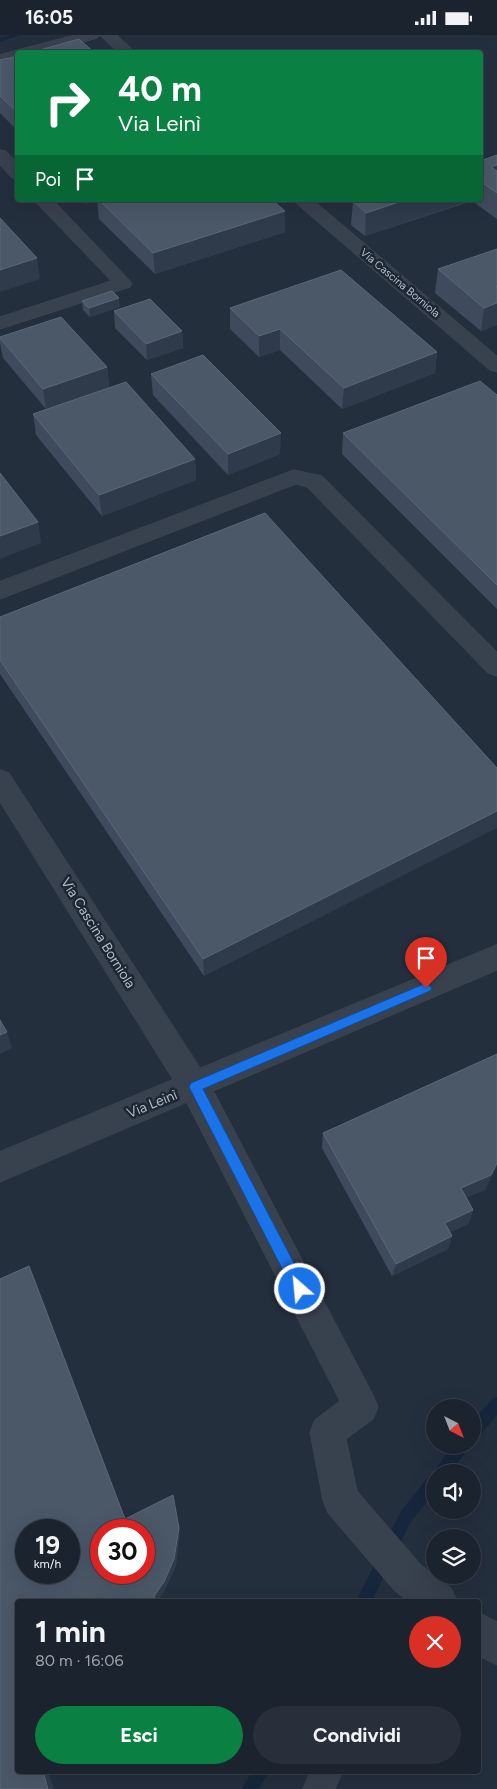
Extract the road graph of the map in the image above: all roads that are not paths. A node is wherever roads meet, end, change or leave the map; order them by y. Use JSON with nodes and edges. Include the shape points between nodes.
{"nodes":[{"id":1,"x":92,"y":35,"type":"edge"},
{"id":2,"x":108,"y":35,"type":"edge"},
{"id":3,"x":38,"y":50,"type":"edge"},
{"id":4,"x":126,"y":50,"type":"edge"},
{"id":5,"x":15,"y":56,"type":"edge"},
{"id":6,"x":0,"y":60,"type":"edge"},
{"id":7,"x":0,"y":155,"type":"edge"},
{"id":8,"x":15,"y":170,"type":"edge"},
{"id":9,"x":45,"y":202,"type":"edge"},
{"id":10,"x":304,"y":202,"type":"edge"},
{"id":11,"x":0,"y":323,"type":"edge"},
{"id":12,"x":497,"y":366,"type":"edge"},
{"id":13,"x":0,"y":591,"type":"edge"},
{"id":14,"x":497,"y":667,"type":"edge"},
{"id":15,"x":0,"y":780,"type":"edge"},
{"id":16,"x":497,"y":957,"type":"edge"},
{"id":17,"x":195,"y":1087,"type":"junction"},
{"id":18,"x":0,"y":1167,"type":"edge"},
{"id":19,"x":407,"y":1590,"type":"edge"},
{"id":20,"x":432,"y":1599,"type":"edge"},
{"id":21,"x":481,"y":1634,"type":"edge"},
{"id":22,"x":497,"y":1646,"type":"edge"},
{"id":23,"x":326,"y":1774,"type":"edge"},
{"id":24,"x":318,"y":1789,"type":"edge"}],
"edges":[{"from":1,"to":3,"type":"street"},
{"from":2,"to":4,"type":"street"},
{"from":5,"to":6,"type":"street"},
{"from":7,"to":8,"type":"street"},
{"from":9,"to":11,"type":"street","via":[[123,283]]},
{"from":10,"to":12,"type":"street","name":"Via Cascina Borniola"},
{"from":13,"to":14,"type":"street","via":[[294,477],[314,481]]},
{"from":15,"to":17,"type":"street","name":"Via Cascina Borniola"},
{"from":16,"to":17,"type":"street","name":"Via Leinì"},
{"from":17,"to":18,"type":"street","name":"Via Leinì"},
{"from":17,"to":19,"type":"street","name":"Via Cascina Borniola","via":[[361,1407],[327,1432],[341,1500],[371,1536]]},
{"from":19,"to":20,"type":"street"},
{"from":21,"to":22,"type":"street"},
{"from":23,"to":24,"type":"lane"}]}
